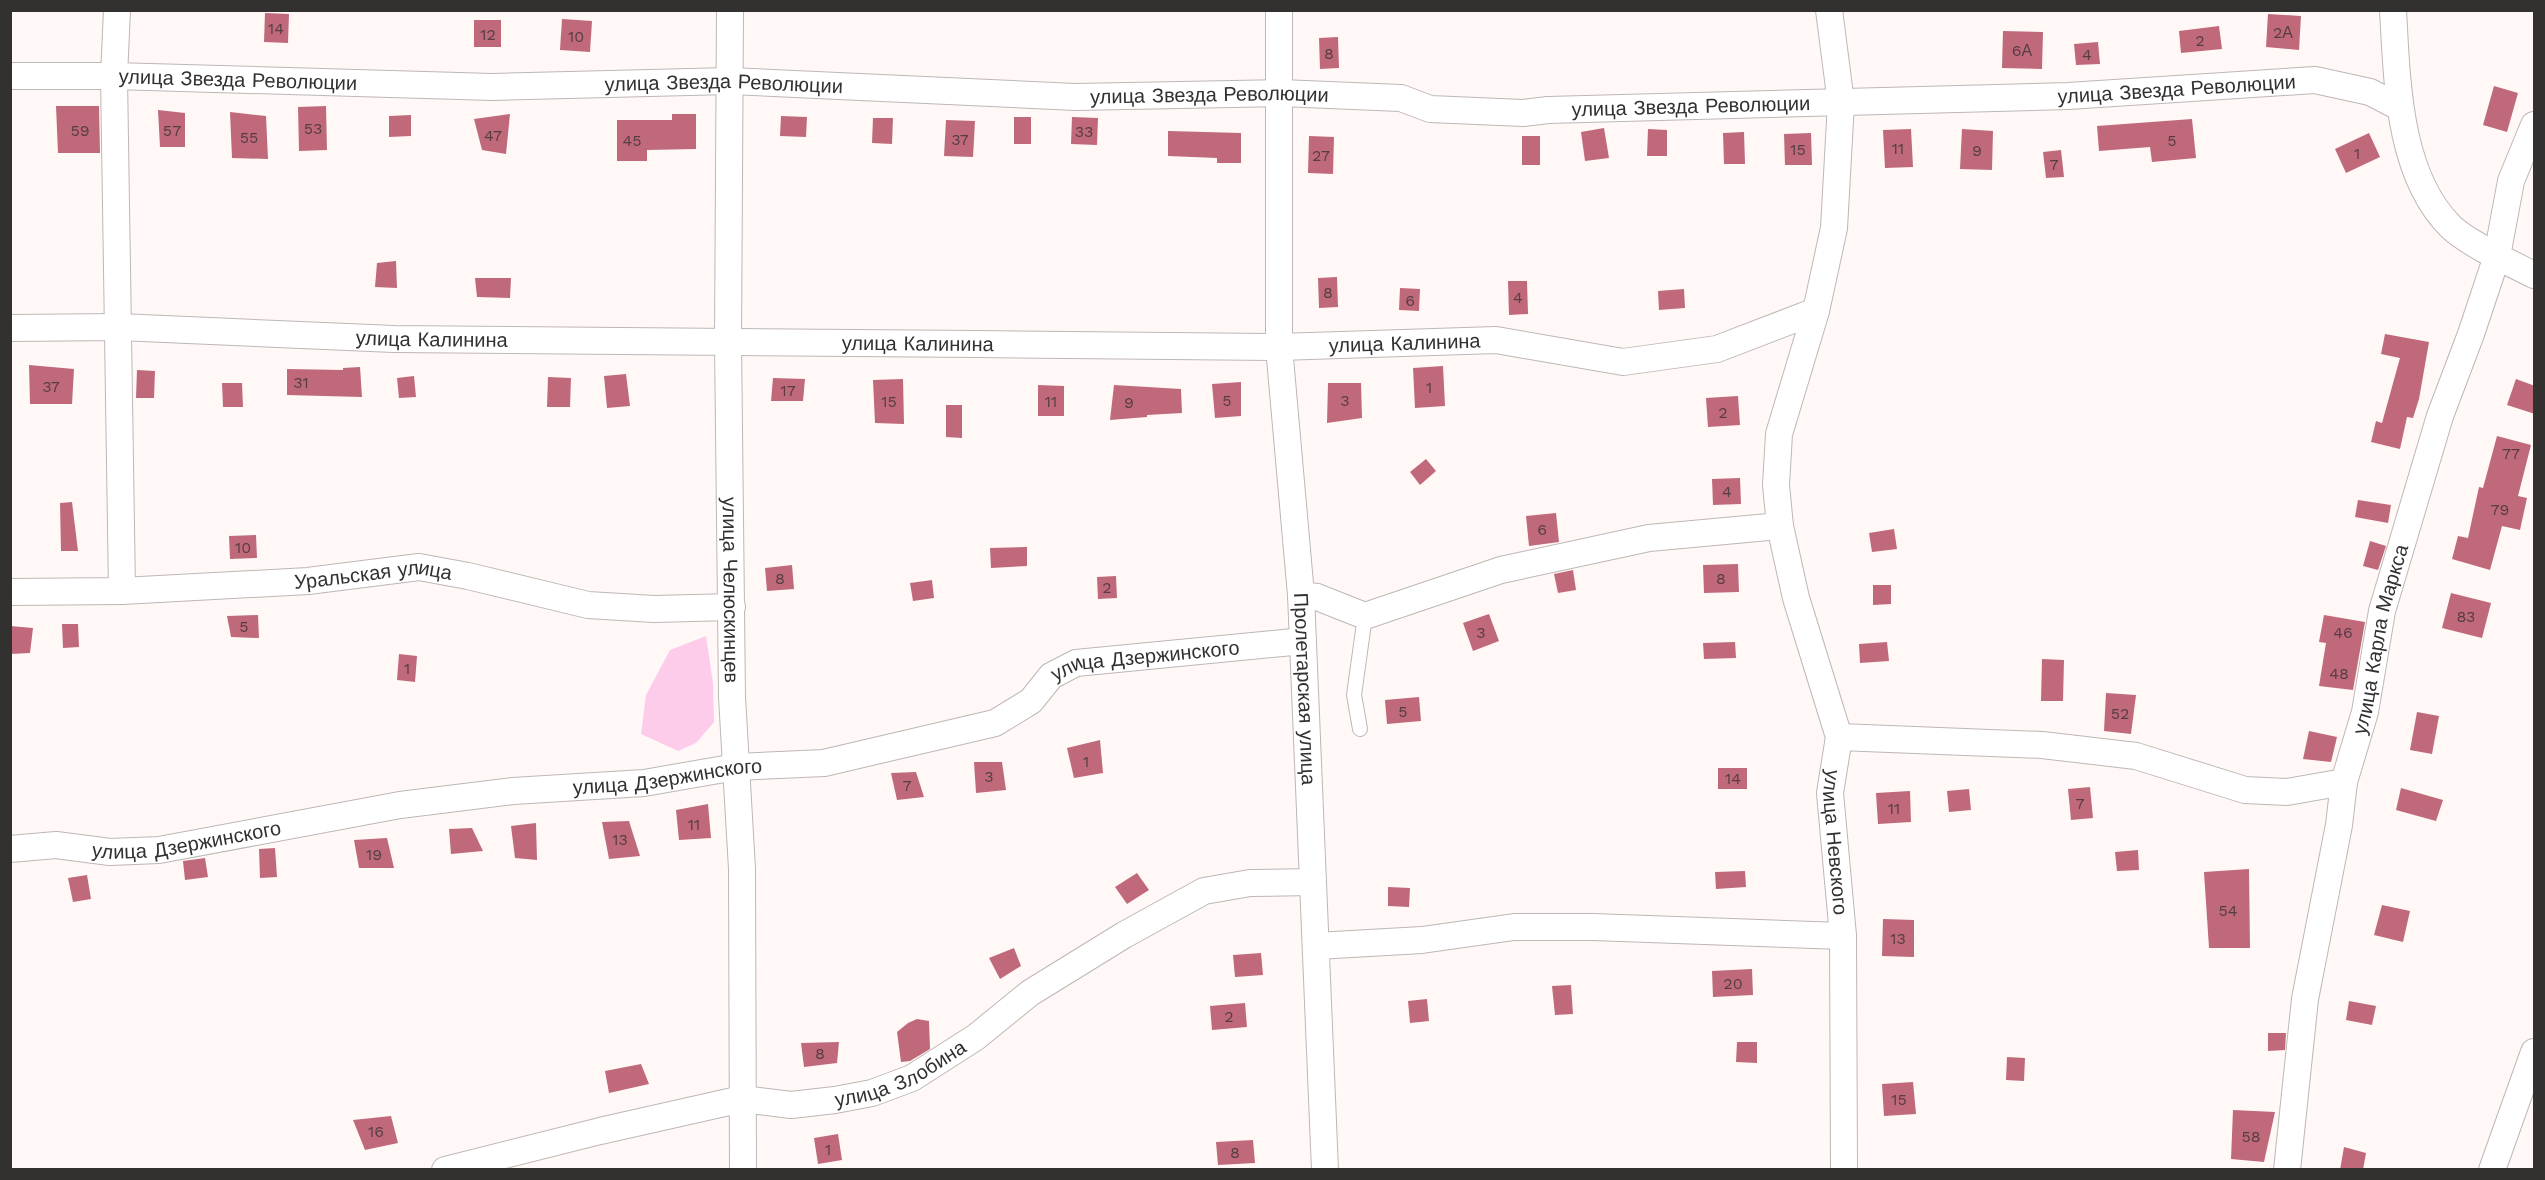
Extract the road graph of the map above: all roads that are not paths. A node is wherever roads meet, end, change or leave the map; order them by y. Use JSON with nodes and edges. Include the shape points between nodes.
{"nodes":[{"id":1,"x":117,"y":10,"type":"edge"},
{"id":2,"x":730,"y":10,"type":"edge"},
{"id":3,"x":1279,"y":10,"type":"edge"},
{"id":4,"x":1829,"y":10,"type":"edge"},
{"id":5,"x":2393,"y":10,"type":"edge"},
{"id":6,"x":10,"y":76,"type":"edge"},
{"id":7,"x":114,"y":76,"type":"junction"},
{"id":8,"x":730,"y":81,"type":"junction"},
{"id":9,"x":1281,"y":93,"type":"junction"},
{"id":10,"x":1841,"y":103,"type":"junction"},
{"id":11,"x":2399,"y":107,"type":"junction"},
{"id":12,"x":2535,"y":125,"type":"edge"},
{"id":13,"x":2497,"y":256,"type":"junction"},
{"id":14,"x":2535,"y":276,"type":"edge"},
{"id":15,"x":1816,"y":311,"type":"junction"},
{"id":16,"x":119,"y":327,"type":"junction"},
{"id":17,"x":10,"y":328,"type":"edge"},
{"id":18,"x":728,"y":341,"type":"junction"},
{"id":19,"x":1279,"y":347,"type":"junction"},
{"id":20,"x":1780,"y":526,"type":"junction"},
{"id":21,"x":122,"y":591,"type":"junction"},
{"id":22,"x":10,"y":592,"type":"edge"},
{"id":23,"x":1301,"y":595,"type":"junction"},
{"id":24,"x":732,"y":607,"type":"junction"},
{"id":25,"x":1365,"y":616,"type":"junction"},
{"id":26,"x":1303,"y":641,"type":"junction"},
{"id":27,"x":1360,"y":729,"type":"dead end"},
{"id":28,"x":1839,"y":737,"type":"junction"},
{"id":29,"x":736,"y":767,"type":"junction"},
{"id":30,"x":2344,"y":782,"type":"junction"},
{"id":31,"x":10,"y":849,"type":"edge"},
{"id":32,"x":1313,"y":882,"type":"junction"},
{"id":33,"x":1843,"y":936,"type":"junction"},
{"id":34,"x":1316,"y":946,"type":"junction"},
{"id":35,"x":2535,"y":1052,"type":"edge"},
{"id":36,"x":742,"y":1099,"type":"junction"},
{"id":37,"x":446,"y":1170,"type":"edge"},
{"id":38,"x":744,"y":1170,"type":"edge"},
{"id":39,"x":1325,"y":1170,"type":"edge"},
{"id":40,"x":1844,"y":1170,"type":"edge"},
{"id":41,"x":2287,"y":1170,"type":"edge"},
{"id":42,"x":2492,"y":1170,"type":"edge"}],
"edges":[{"from":1,"to":7,"type":"street"},
{"from":2,"to":8,"type":"street","name":"улица Челюскинцев"},
{"from":3,"to":9,"type":"street"},
{"from":4,"to":10,"type":"street","name":"улица Невского"},
{"from":5,"to":11,"type":"street"},
{"from":6,"to":7,"type":"street","name":"улица Звезда Революции"},
{"from":7,"to":8,"type":"street","name":"улица Звезда Революции","via":[[493,87]]},
{"from":7,"to":16,"type":"street"},
{"from":8,"to":9,"type":"street","name":"улица Звезда Революции","via":[[1075,97]]},
{"from":8,"to":18,"type":"street","name":"улица Челюскинцев"},
{"from":9,"to":10,"type":"street","name":"улица Звезда Революции","via":[[1401,98],[1430,109],[1523,113]]},
{"from":9,"to":19,"type":"street"},
{"from":10,"to":11,"type":"street","name":"улица Звезда Революции","via":[[2067,96],[2315,80],[2370,92]]},
{"from":10,"to":15,"type":"street","name":"улица Невского","via":[[1834,228]]},
{"from":11,"to":13,"type":"street","via":[[2421,186],[2452,228]]},
{"from":12,"to":13,"type":"street","name":"улица Карла Маркса","via":[[2511,181]]},
{"from":13,"to":14,"type":"street"},
{"from":13,"to":30,"type":"street","name":"улица Карла Маркса","via":[[2416,490],[2382,610],[2365,712]]},
{"from":15,"to":19,"type":"street","name":"улица Калинина","via":[[1717,349],[1623,362],[1497,340]]},
{"from":15,"to":20,"type":"street","name":"улица Невского","via":[[1779,434],[1776,485]]},
{"from":16,"to":17,"type":"street","name":"улица Калинина"},
{"from":16,"to":18,"type":"street","name":"улица Калинина","via":[[394,339]]},
{"from":16,"to":21,"type":"street"},
{"from":18,"to":19,"type":"street","name":"улица Калинина"},
{"from":18,"to":24,"type":"street","name":"улица Челюскинцев"},
{"from":19,"to":23,"type":"street"},
{"from":20,"to":25,"type":"street","via":[[1649,538],[1501,570]]},
{"from":20,"to":28,"type":"street","name":"улица Невского","via":[[1796,598]]},
{"from":21,"to":22,"type":"street","name":"Уральская улица"},
{"from":21,"to":24,"type":"street","name":"Уральская улица","via":[[308,580],[419,567],[588,605],[654,609]]},
{"from":23,"to":25,"type":"street","name":"Пролетарская улица","via":[[1317,597]]},
{"from":23,"to":26,"type":"street","name":"Пролетарская улица"},
{"from":24,"to":29,"type":"street","name":"улица Челюскинцев"},
{"from":25,"to":27,"type":"lane","via":[[1354,695]]},
{"from":26,"to":29,"type":"street","name":"улица Дзержинского","via":[[1076,663],[1051,676],[1031,701],[995,723],[824,763]]},
{"from":26,"to":32,"type":"street","name":"Пролетарская улица"},
{"from":28,"to":30,"type":"street","via":[[2042,745],[2136,756],[2245,790],[2287,792]]},
{"from":28,"to":33,"type":"street","name":"улица Невского","via":[[1830,793]]},
{"from":29,"to":31,"type":"street","name":"улица Дзержинского","via":[[644,783],[513,791],[400,805],[159,850],[110,852],[56,845]]},
{"from":29,"to":36,"type":"street","name":"улица Челюскинцев","via":[[742,869]]},
{"from":30,"to":41,"type":"street","name":"улица Карла Маркса","via":[[2305,999]]},
{"from":32,"to":34,"type":"street","name":"Пролетарская улица"},
{"from":32,"to":36,"type":"street","name":"улица Злобина","via":[[1250,883],[1204,891],[1030,993],[976,1037],[912,1078],[872,1093],[836,1100],[791,1105]]},
{"from":33,"to":34,"type":"street","via":[[1514,927],[1422,940]]},
{"from":33,"to":40,"type":"street","name":"улица Невского"},
{"from":34,"to":39,"type":"street","name":"Пролетарская улица"},
{"from":35,"to":42,"type":"street"},
{"from":36,"to":37,"type":"street","name":"улица Злобина"},
{"from":36,"to":38,"type":"street","name":"улица Челюскинцев"}]}
